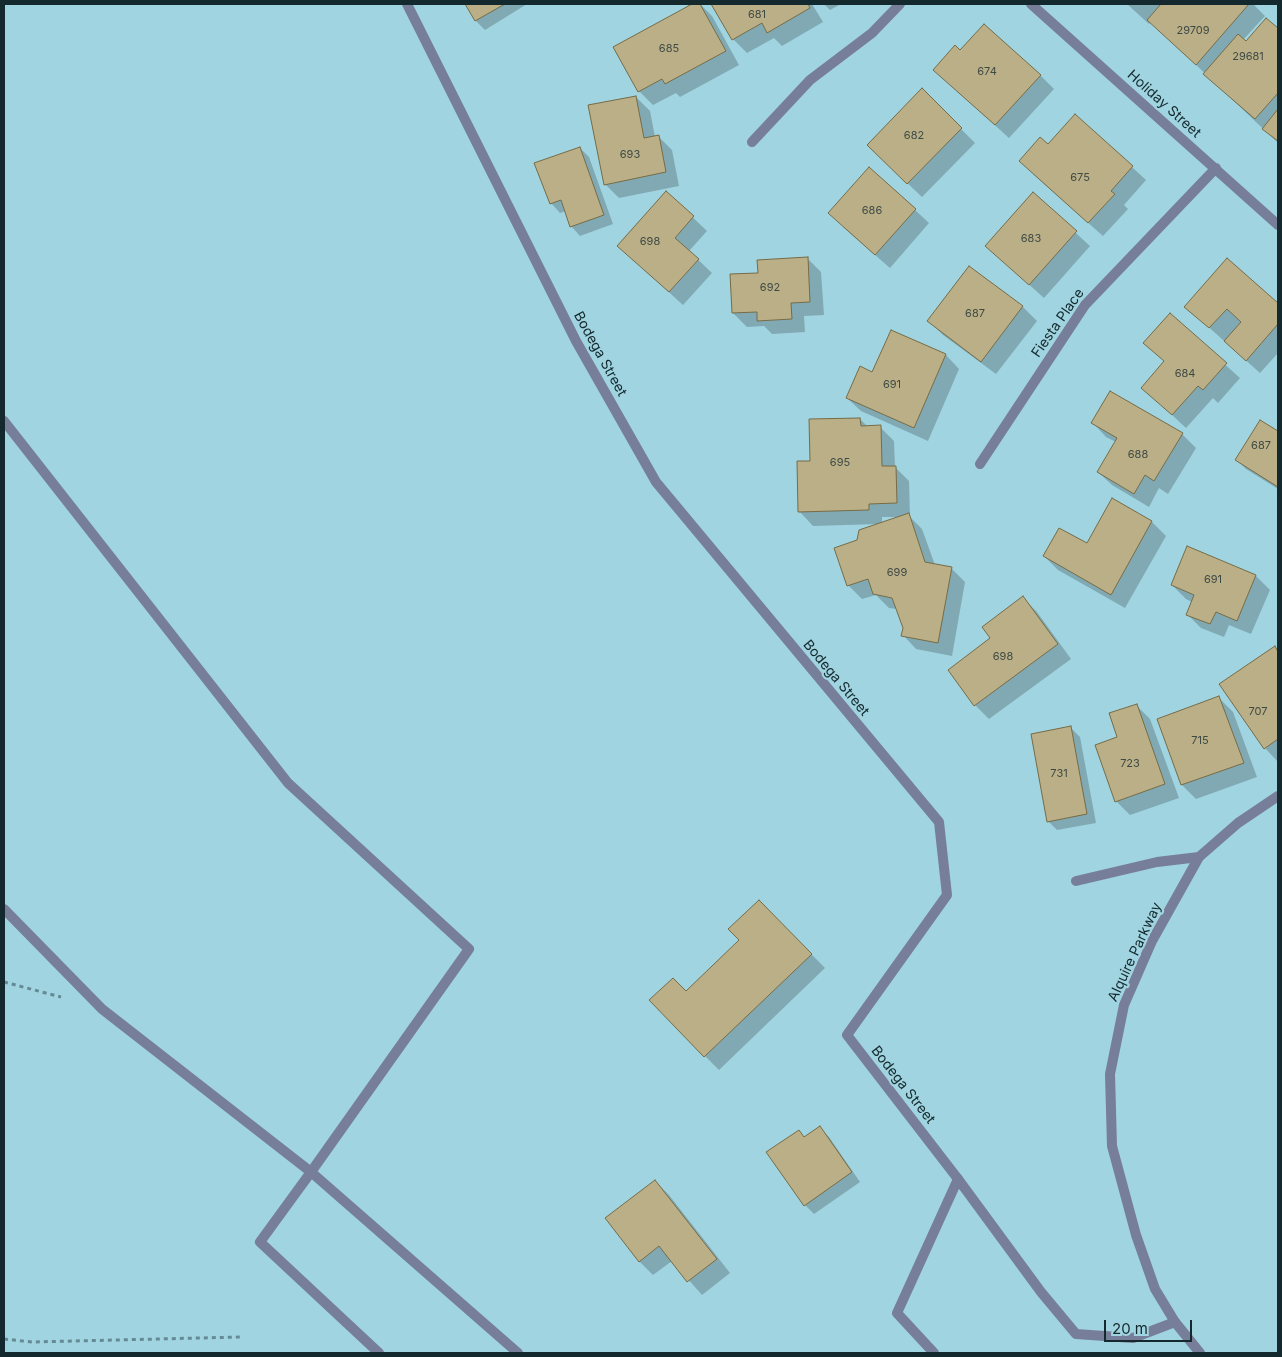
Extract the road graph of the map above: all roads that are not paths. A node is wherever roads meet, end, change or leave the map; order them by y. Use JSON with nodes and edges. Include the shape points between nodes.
{"nodes":[{"id":1,"x":407,"y":4,"type":"edge"},
{"id":2,"x":900,"y":4,"type":"edge"},
{"id":3,"x":1031,"y":4,"type":"edge"},
{"id":4,"x":752,"y":142,"type":"dead end"},
{"id":5,"x":1216,"y":168,"type":"junction"},
{"id":6,"x":1278,"y":225,"type":"edge"},
{"id":7,"x":4,"y":420,"type":"edge"},
{"id":8,"x":980,"y":464,"type":"dead end"},
{"id":9,"x":1278,"y":796,"type":"edge"},
{"id":10,"x":1199,"y":857,"type":"junction"},
{"id":11,"x":1076,"y":881,"type":"dead end"},
{"id":12,"x":4,"y":909,"type":"edge"},
{"id":13,"x":310,"y":1172,"type":"junction"},
{"id":14,"x":958,"y":1179,"type":"junction"},
{"id":15,"x":1175,"y":1322,"type":"junction"},
{"id":16,"x":379,"y":1353,"type":"edge"},
{"id":17,"x":518,"y":1353,"type":"edge"},
{"id":18,"x":934,"y":1353,"type":"edge"},
{"id":19,"x":1200,"y":1353,"type":"edge"}],
"edges":[{"from":1,"to":14,"type":"street","name":"Bodega Street","via":[[576,341],[656,482],[939,822],[947,895],[848,1035]]},
{"from":2,"to":4,"type":"street","via":[[872,33],[810,80]]},
{"from":3,"to":5,"type":"street","name":"Holiday Street"},
{"from":5,"to":6,"type":"street","name":"Holiday Street"},
{"from":5,"to":8,"type":"street","name":"Fiesta Place","via":[[1084,305]]},
{"from":7,"to":13,"type":"street","via":[[288,784],[469,949]]},
{"from":9,"to":10,"type":"street","name":"Alquire Parkway","via":[[1238,823]]},
{"from":10,"to":11,"type":"street","via":[[1157,862]]},
{"from":10,"to":15,"type":"street","name":"Alquire Parkway","via":[[1152,942],[1124,1005],[1110,1074],[1112,1146],[1155,1290]]},
{"from":12,"to":13,"type":"street","via":[[102,1009]]},
{"from":13,"to":16,"type":"street","via":[[260,1242]]},
{"from":13,"to":17,"type":"street"},
{"from":14,"to":15,"type":"street","via":[[1040,1292],[1076,1334],[1133,1338]]},
{"from":14,"to":18,"type":"street","via":[[897,1313]]},
{"from":15,"to":19,"type":"street","name":"Alquire Parkway"}]}
